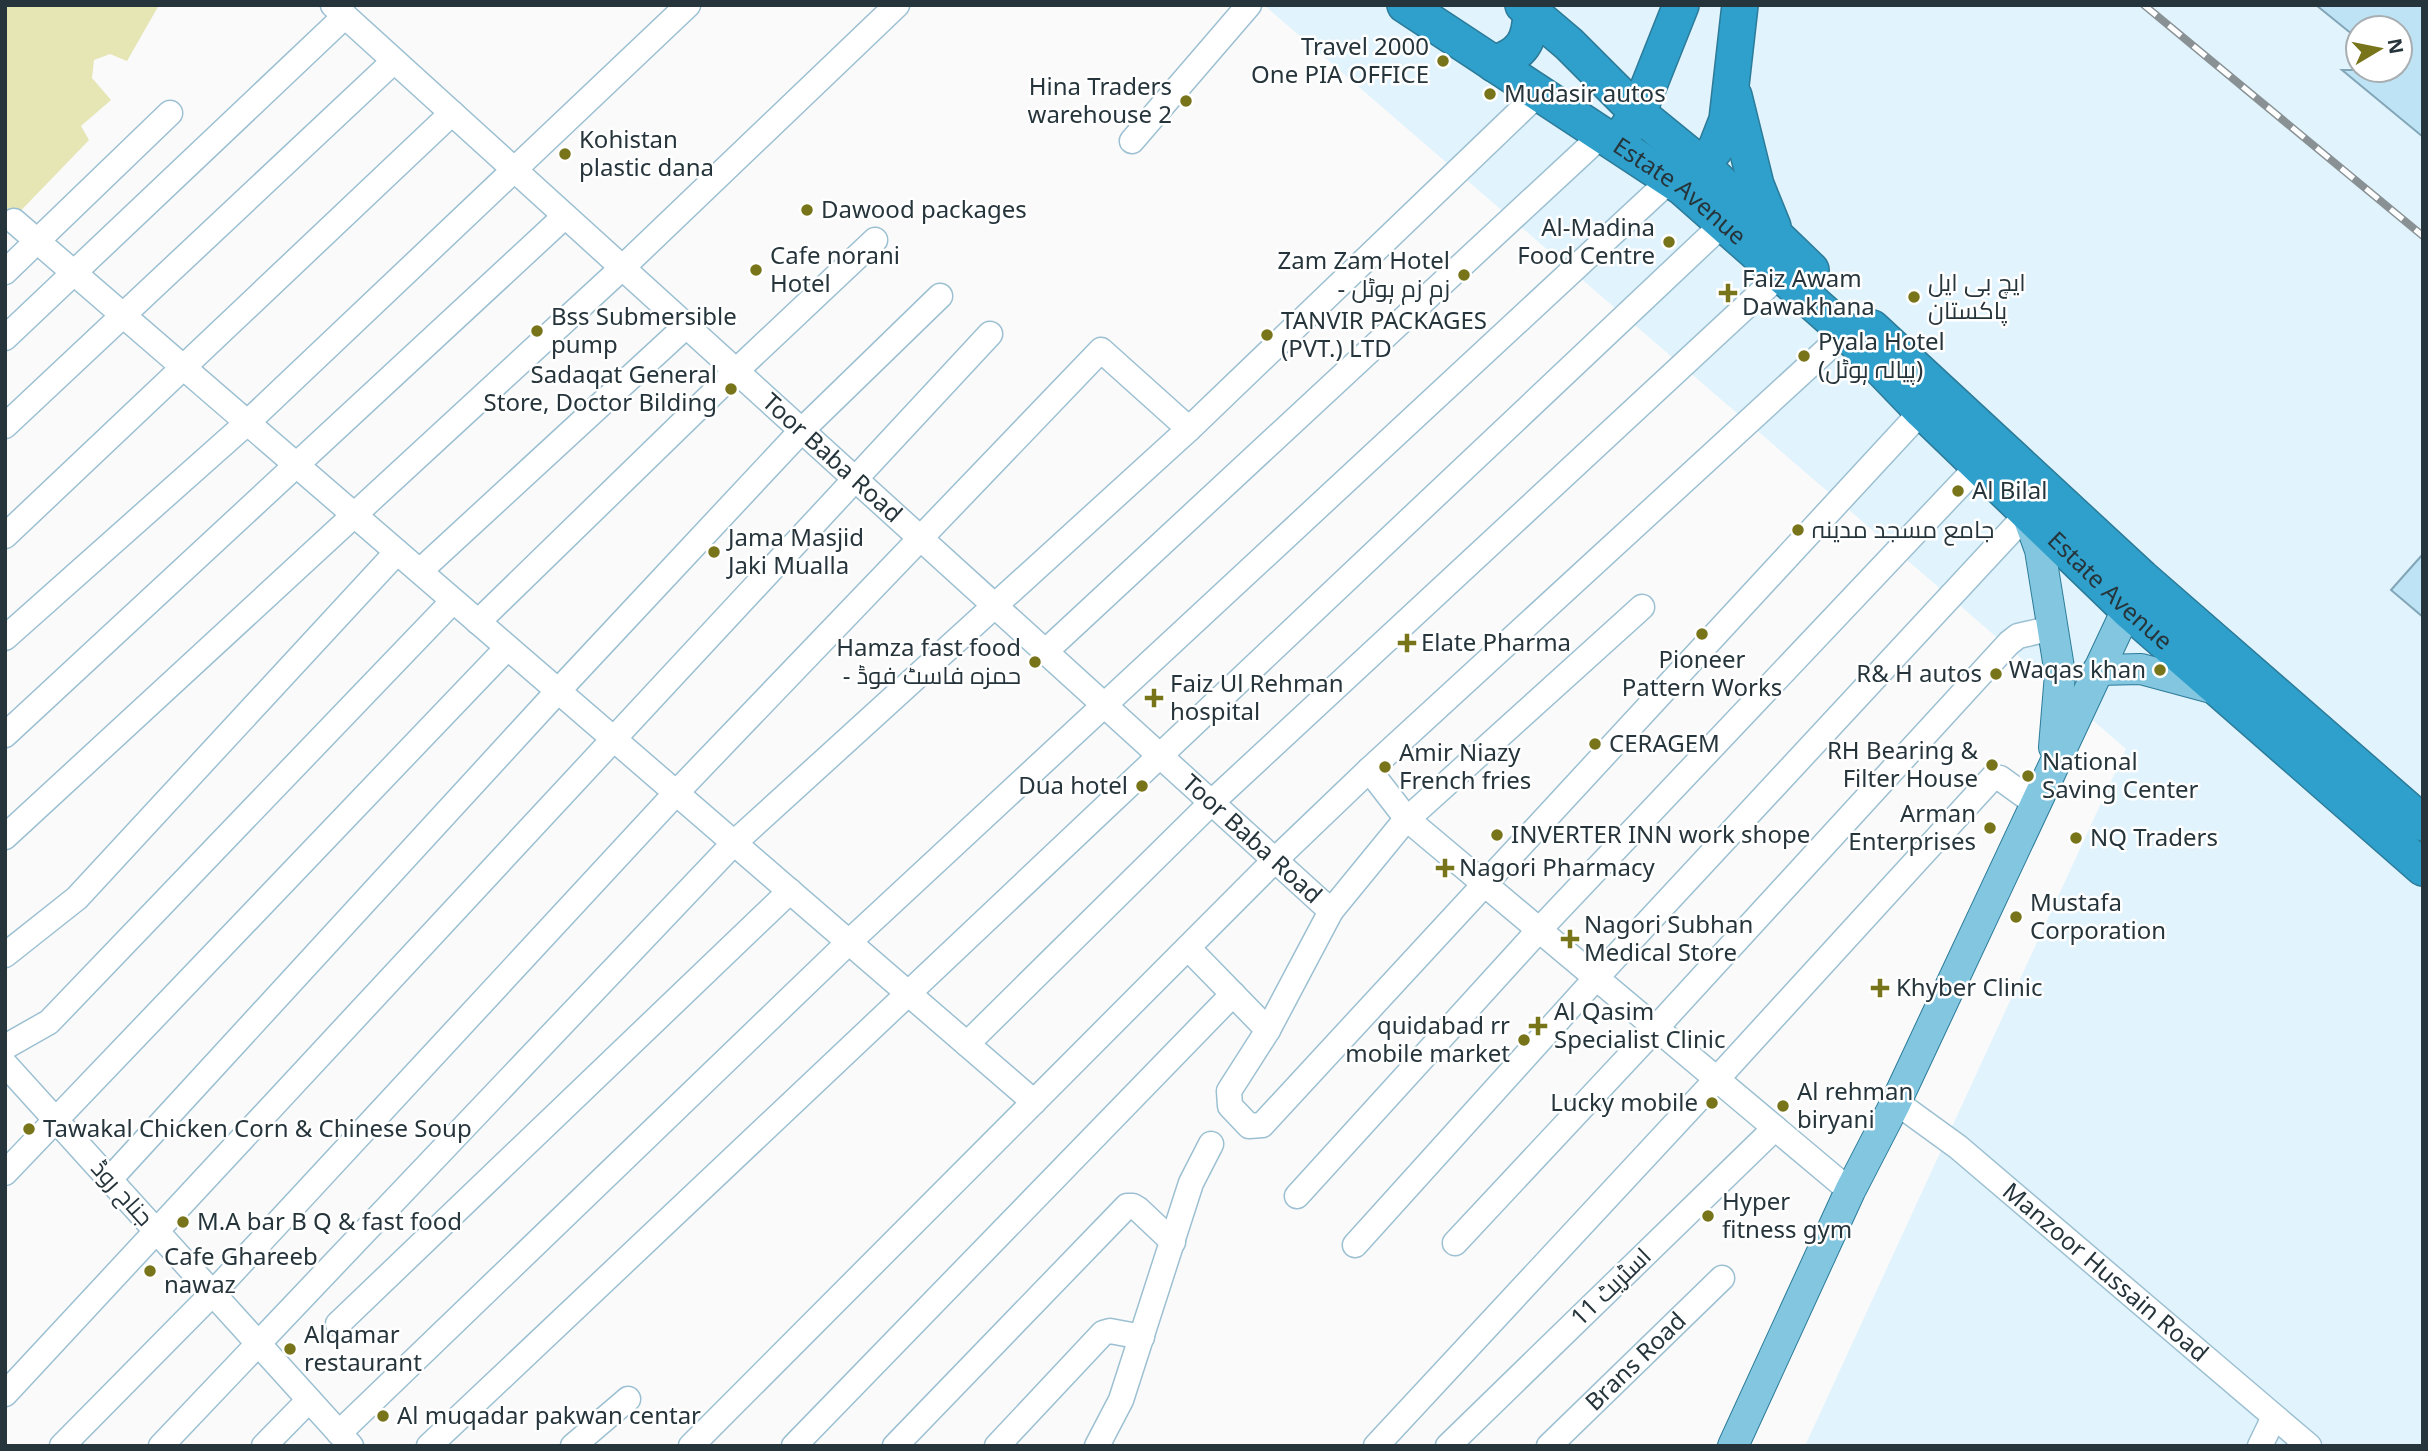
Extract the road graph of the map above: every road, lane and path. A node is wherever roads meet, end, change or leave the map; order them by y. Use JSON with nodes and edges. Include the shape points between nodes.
{"nodes":[{"id":1,"x":688,"y":5,"type":"edge"},
{"id":2,"x":897,"y":5,"type":"edge"},
{"id":3,"x":1249,"y":5,"type":"edge"},
{"id":4,"x":1405,"y":5,"type":"edge"},
{"id":5,"x":1681,"y":5,"type":"edge"},
{"id":6,"x":1740,"y":5,"type":"edge"},
{"id":7,"x":1535,"y":7,"type":"edge"},
{"id":8,"x":339,"y":11,"type":"edge"},
{"id":9,"x":394,"y":61,"type":"junction"},
{"id":10,"x":1494,"y":64,"type":"junction"},
{"id":11,"x":1731,"y":86,"type":"junction"},
{"id":12,"x":1538,"y":94,"type":"junction"},
{"id":13,"x":170,"y":113,"type":"dead end"},
{"id":14,"x":452,"y":113,"type":"junction"},
{"id":15,"x":1638,"y":113,"type":"junction"},
{"id":16,"x":1610,"y":138,"type":"junction"},
{"id":17,"x":1132,"y":141,"type":"dead end"},
{"id":18,"x":513,"y":169,"type":"junction"},
{"id":19,"x":1686,"y":178,"type":"junction"},
{"id":20,"x":565,"y":216,"type":"junction"},
{"id":21,"x":14,"y":221,"type":"dead end"},
{"id":22,"x":1725,"y":222,"type":"junction"},
{"id":23,"x":1776,"y":237,"type":"junction"},
{"id":24,"x":875,"y":240,"type":"dead end"},
{"id":25,"x":37,"y":242,"type":"junction"},
{"id":26,"x":622,"y":268,"type":"junction"},
{"id":27,"x":5,"y":272,"type":"edge"},
{"id":28,"x":75,"y":274,"type":"junction"},
{"id":29,"x":1781,"y":274,"type":"junction"},
{"id":30,"x":940,"y":296,"type":"dead end"},
{"id":31,"x":123,"y":316,"type":"junction"},
{"id":32,"x":686,"y":326,"type":"junction"},
{"id":33,"x":1846,"y":332,"type":"junction"},
{"id":34,"x":990,"y":334,"type":"dead end"},
{"id":35,"x":5,"y":338,"type":"edge"},
{"id":36,"x":182,"y":367,"type":"junction"},
{"id":37,"x":736,"y":371,"type":"junction"},
{"id":38,"x":1922,"y":411,"type":"junction"},
{"id":39,"x":247,"y":423,"type":"junction"},
{"id":40,"x":5,"y":426,"type":"edge"},
{"id":41,"x":1189,"y":429,"type":"junction"},
{"id":42,"x":802,"y":430,"type":"junction"},
{"id":43,"x":296,"y":465,"type":"junction"},
{"id":44,"x":1979,"y":466,"type":"junction"},
{"id":45,"x":854,"y":478,"type":"junction"},
{"id":46,"x":2027,"y":514,"type":"junction"},
{"id":47,"x":354,"y":515,"type":"junction"},
{"id":48,"x":5,"y":536,"type":"edge"},
{"id":49,"x":921,"y":539,"type":"junction"},
{"id":50,"x":397,"y":552,"type":"junction"},
{"id":51,"x":420,"y":572,"type":"junction"},
{"id":52,"x":2142,"y":578,"type":"junction"},
{"id":53,"x":453,"y":601,"type":"junction"},
{"id":54,"x":997,"y":606,"type":"junction"},
{"id":55,"x":1642,"y":607,"type":"dead end"},
{"id":56,"x":2127,"y":609,"type":"junction"},
{"id":57,"x":478,"y":622,"type":"junction"},
{"id":58,"x":2053,"y":628,"type":"junction"},
{"id":59,"x":5,"y":638,"type":"edge"},
{"id":60,"x":507,"y":648,"type":"junction"},
{"id":61,"x":1046,"y":651,"type":"junction"},
{"id":62,"x":2098,"y":670,"type":"junction"},
{"id":63,"x":2220,"y":690,"type":"junction"},
{"id":64,"x":558,"y":691,"type":"junction"},
{"id":65,"x":1105,"y":705,"type":"junction"},
{"id":66,"x":5,"y":735,"type":"edge"},
{"id":67,"x":614,"y":739,"type":"junction"},
{"id":68,"x":1161,"y":755,"type":"junction"},
{"id":69,"x":2052,"y":769,"type":"junction"},
{"id":70,"x":1368,"y":770,"type":"junction"},
{"id":71,"x":676,"y":793,"type":"junction"},
{"id":72,"x":1212,"y":802,"type":"junction"},
{"id":73,"x":2035,"y":804,"type":"junction"},
{"id":74,"x":1407,"y":819,"type":"junction"},
{"id":75,"x":2423,"y":823,"type":"edge"},
{"id":76,"x":5,"y":837,"type":"edge"},
{"id":77,"x":734,"y":843,"type":"junction"},
{"id":78,"x":1275,"y":860,"type":"junction"},
{"id":79,"x":2423,"y":868,"type":"edge"},
{"id":80,"x":1484,"y":884,"type":"junction"},
{"id":81,"x":790,"y":891,"type":"junction"},
{"id":82,"x":1331,"y":911,"type":"junction"},
{"id":83,"x":1539,"y":930,"type":"junction"},
{"id":84,"x":849,"y":942,"type":"junction"},
{"id":85,"x":1188,"y":948,"type":"junction"},
{"id":86,"x":5,"y":955,"type":"edge"},
{"id":87,"x":1596,"y":978,"type":"junction"},
{"id":88,"x":910,"y":994,"type":"junction"},
{"id":89,"x":1233,"y":994,"type":"junction"},
{"id":90,"x":1656,"y":1028,"type":"junction"},
{"id":91,"x":1268,"y":1030,"type":"junction"},
{"id":92,"x":967,"y":1044,"type":"junction"},
{"id":93,"x":5,"y":1047,"type":"edge"},
{"id":94,"x":5,"y":1064,"type":"edge"},
{"id":95,"x":1717,"y":1079,"type":"junction"},
{"id":96,"x":1034,"y":1102,"type":"junction"},
{"id":97,"x":1896,"y":1102,"type":"junction"},
{"id":98,"x":55,"y":1119,"type":"junction"},
{"id":99,"x":1775,"y":1128,"type":"junction"},
{"id":100,"x":1211,"y":1144,"type":"dead end"},
{"id":101,"x":5,"y":1173,"type":"edge"},
{"id":102,"x":110,"y":1180,"type":"junction"},
{"id":103,"x":1850,"y":1191,"type":"junction"},
{"id":104,"x":1297,"y":1196,"type":"dead end"},
{"id":105,"x":158,"y":1232,"type":"junction"},
{"id":106,"x":1173,"y":1242,"type":"junction"},
{"id":107,"x":1455,"y":1243,"type":"dead end"},
{"id":108,"x":1355,"y":1245,"type":"dead end"},
{"id":109,"x":1722,"y":1278,"type":"dead end"},
{"id":110,"x":213,"y":1293,"type":"junction"},
{"id":111,"x":338,"y":1324,"type":"dead end"},
{"id":112,"x":1142,"y":1337,"type":"junction"},
{"id":113,"x":258,"y":1343,"type":"junction"},
{"id":114,"x":5,"y":1394,"type":"edge"},
{"id":115,"x":628,"y":1399,"type":"dead end"},
{"id":116,"x":309,"y":1400,"type":"junction"},
{"id":117,"x":2274,"y":1417,"type":"junction"},
{"id":118,"x":345,"y":1439,"type":"edge"},
{"id":119,"x":62,"y":1446,"type":"edge"},
{"id":120,"x":161,"y":1446,"type":"edge"},
{"id":121,"x":264,"y":1446,"type":"edge"},
{"id":122,"x":429,"y":1446,"type":"edge"},
{"id":123,"x":573,"y":1446,"type":"edge"},
{"id":124,"x":691,"y":1446,"type":"edge"},
{"id":125,"x":794,"y":1446,"type":"edge"},
{"id":126,"x":895,"y":1446,"type":"edge"},
{"id":127,"x":997,"y":1446,"type":"edge"},
{"id":128,"x":1097,"y":1446,"type":"edge"},
{"id":129,"x":1376,"y":1446,"type":"edge"},
{"id":130,"x":1448,"y":1446,"type":"edge"},
{"id":131,"x":1549,"y":1446,"type":"edge"},
{"id":132,"x":1733,"y":1446,"type":"edge"},
{"id":133,"x":2260,"y":1446,"type":"edge"},
{"id":134,"x":2309,"y":1446,"type":"edge"}],
"edges":[{"from":1,"to":18,"type":"street"},
{"from":2,"to":26,"type":"street"},
{"from":3,"to":17,"type":"street"},
{"from":4,"to":10,"type":"highway","name":"Estate Avenue"},
{"from":5,"to":15,"type":"highway"},
{"from":6,"to":11,"type":"highway"},
{"from":7,"to":10,"type":"highway","via":[[1524,46],[1511,58]]},
{"from":7,"to":15,"type":"highway","name":"Estate Avenue"},
{"from":8,"to":9,"type":"street","name":"Toor Baba Road"},
{"from":8,"to":28,"type":"street"},
{"from":9,"to":14,"type":"street","name":"Toor Baba Road"},
{"from":9,"to":31,"type":"street"},
{"from":10,"to":12,"type":"highway","name":"Estate Avenue"},
{"from":11,"to":19,"type":"highway","via":[[1723,134]]},
{"from":11,"to":23,"type":"highway","via":[[1756,185]]},
{"from":12,"to":16,"type":"highway","name":"Estate Avenue"},
{"from":12,"to":41,"type":"street"},
{"from":13,"to":25,"type":"street"},
{"from":14,"to":18,"type":"street","name":"Toor Baba Road"},
{"from":14,"to":36,"type":"street"},
{"from":15,"to":16,"type":"highway"},
{"from":15,"to":19,"type":"highway","name":"Estate Avenue"},
{"from":16,"to":19,"type":"highway","name":"Estate Avenue"},
{"from":16,"to":61,"type":"street"},
{"from":18,"to":20,"type":"street","name":"Toor Baba Road"},
{"from":18,"to":39,"type":"street"},
{"from":19,"to":22,"type":"highway","name":"Estate Avenue"},
{"from":19,"to":23,"type":"highway","name":"Estate Avenue"},
{"from":19,"to":65,"type":"street"},
{"from":20,"to":26,"type":"street","name":"Toor Baba Road"},
{"from":20,"to":43,"type":"street"},
{"from":21,"to":25,"type":"street"},
{"from":22,"to":29,"type":"highway","name":"Estate Avenue"},
{"from":22,"to":68,"type":"street"},
{"from":23,"to":52,"type":"highway","name":"Estate Avenue"},
{"from":24,"to":37,"type":"street"},
{"from":25,"to":27,"type":"street"},
{"from":25,"to":28,"type":"street"},
{"from":26,"to":32,"type":"street","name":"Toor Baba Road"},
{"from":26,"to":47,"type":"street"},
{"from":28,"to":31,"type":"street"},
{"from":28,"to":35,"type":"street"},
{"from":29,"to":33,"type":"highway","name":"Estate Avenue"},
{"from":29,"to":72,"type":"street"},
{"from":30,"to":42,"type":"street"},
{"from":31,"to":36,"type":"street"},
{"from":31,"to":40,"type":"street"},
{"from":32,"to":37,"type":"street","name":"Toor Baba Road"},
{"from":32,"to":51,"type":"street"},
{"from":33,"to":38,"type":"highway","name":"Estate Avenue"},
{"from":33,"to":70,"type":"street"},
{"from":34,"to":45,"type":"street"},
{"from":36,"to":39,"type":"street"},
{"from":36,"to":48,"type":"street"},
{"from":37,"to":42,"type":"street","name":"Toor Baba Road"},
{"from":37,"to":57,"type":"street"},
{"from":38,"to":44,"type":"highway","name":"Estate Avenue"},
{"from":38,"to":80,"type":"street"},
{"from":39,"to":43,"type":"street"},
{"from":39,"to":59,"type":"street"},
{"from":41,"to":49,"type":"street","via":[[1101,350]]},
{"from":41,"to":54,"type":"street"},
{"from":42,"to":45,"type":"street","name":"Toor Baba Road"},
{"from":42,"to":64,"type":"street"},
{"from":43,"to":47,"type":"street"},
{"from":43,"to":66,"type":"street"},
{"from":44,"to":46,"type":"highway","name":"Estate Avenue"},
{"from":44,"to":83,"type":"street"},
{"from":45,"to":49,"type":"street","name":"Toor Baba Road"},
{"from":45,"to":67,"type":"street"},
{"from":46,"to":56,"type":"highway","name":"Estate Avenue"},
{"from":46,"to":58,"type":"main road","via":[[2040,550]]},
{"from":46,"to":87,"type":"street"},
{"from":47,"to":50,"type":"street"},
{"from":47,"to":76,"type":"street"},
{"from":49,"to":54,"type":"street","name":"Toor Baba Road"},
{"from":49,"to":71,"type":"street"},
{"from":50,"to":51,"type":"street"},
{"from":50,"to":86,"type":"street","via":[[76,898]]},
{"from":51,"to":53,"type":"street"},
{"from":52,"to":56,"type":"main road"},
{"from":52,"to":75,"type":"highway","name":"Estate Avenue"},
{"from":53,"to":57,"type":"street"},
{"from":53,"to":93,"type":"street","via":[[49,1022]]},
{"from":54,"to":61,"type":"street","name":"Toor Baba Road"},
{"from":54,"to":77,"type":"street"},
{"from":55,"to":74,"type":"street"},
{"from":56,"to":62,"type":"main road"},
{"from":56,"to":63,"type":"highway","name":"Estate Avenue"},
{"from":57,"to":60,"type":"street"},
{"from":58,"to":69,"type":"main road","via":[[2060,674]]},
{"from":58,"to":90,"type":"street","via":[[2018,636],[2009,643]]},
{"from":60,"to":64,"type":"street"},
{"from":60,"to":98,"type":"street"},
{"from":61,"to":65,"type":"street","name":"Toor Baba Road"},
{"from":62,"to":63,"type":"main road","via":[[2141,669]]},
{"from":62,"to":69,"type":"main road"},
{"from":63,"to":79,"type":"highway","name":"Estate Avenue"},
{"from":64,"to":67,"type":"street"},
{"from":64,"to":102,"type":"street"},
{"from":65,"to":68,"type":"street","name":"Toor Baba Road"},
{"from":65,"to":84,"type":"street"},
{"from":67,"to":71,"type":"street"},
{"from":67,"to":105,"type":"street"},
{"from":68,"to":72,"type":"street","name":"Toor Baba Road"},
{"from":68,"to":88,"type":"street"},
{"from":69,"to":73,"type":"main road"},
{"from":70,"to":74,"type":"street"},
{"from":70,"to":78,"type":"street"},
{"from":71,"to":77,"type":"street"},
{"from":71,"to":110,"type":"street"},
{"from":72,"to":78,"type":"street","name":"Toor Baba Road"},
{"from":72,"to":92,"type":"street"},
{"from":73,"to":95,"type":"street","via":[[1993,777]]},
{"from":73,"to":97,"type":"main road"},
{"from":74,"to":80,"type":"street"},
{"from":74,"to":82,"type":"street"},
{"from":77,"to":81,"type":"street"},
{"from":77,"to":113,"type":"street"},
{"from":78,"to":82,"type":"street","name":"Toor Baba Road"},
{"from":78,"to":85,"type":"street"},
{"from":80,"to":83,"type":"street"},
{"from":80,"to":91,"type":"street","via":[[1262,1125],[1255,1127],[1230,1106],[1229,1091]]},
{"from":81,"to":84,"type":"street"},
{"from":81,"to":111,"type":"street"},
{"from":82,"to":91,"type":"street"},
{"from":83,"to":87,"type":"street"},
{"from":83,"to":104,"type":"street"},
{"from":84,"to":88,"type":"street"},
{"from":84,"to":118,"type":"street"},
{"from":85,"to":89,"type":"street"},
{"from":85,"to":96,"type":"street"},
{"from":87,"to":90,"type":"street"},
{"from":87,"to":108,"type":"street"},
{"from":88,"to":92,"type":"street"},
{"from":88,"to":122,"type":"street"},
{"from":89,"to":91,"type":"street"},
{"from":89,"to":125,"type":"street"},
{"from":90,"to":95,"type":"street"},
{"from":90,"to":107,"type":"street"},
{"from":92,"to":96,"type":"street"},
{"from":94,"to":98,"type":"street","name":"جناح روڈ"},
{"from":95,"to":99,"type":"street"},
{"from":95,"to":129,"type":"street"},
{"from":96,"to":124,"type":"street"},
{"from":97,"to":103,"type":"main road"},
{"from":97,"to":117,"type":"street","name":"Manzoor Hussain Road","via":[[1958,1147]]},
{"from":98,"to":101,"type":"street"},
{"from":98,"to":102,"type":"street","name":"جناح روڈ"},
{"from":99,"to":103,"type":"street"},
{"from":99,"to":130,"type":"street","name":"اسٹریٹ 11"},
{"from":100,"to":106,"type":"street","via":[[1191,1183]]},
{"from":102,"to":105,"type":"street","name":"جناح روڈ"},
{"from":103,"to":132,"type":"main road"},
{"from":105,"to":110,"type":"street","name":"جناح روڈ"},
{"from":105,"to":114,"type":"street"},
{"from":106,"to":112,"type":"street"},
{"from":106,"to":126,"type":"street","via":[[1138,1209],[1127,1206]]},
{"from":109,"to":131,"type":"street","name":"Brans Road"},
{"from":110,"to":113,"type":"street","name":"جناح روڈ"},
{"from":110,"to":119,"type":"street"},
{"from":112,"to":127,"type":"street","via":[[1103,1333]]},
{"from":112,"to":128,"type":"street","via":[[1121,1400]]},
{"from":113,"to":116,"type":"street","name":"جناح روڈ"},
{"from":113,"to":120,"type":"street"},
{"from":115,"to":123,"type":"street"},
{"from":116,"to":118,"type":"street","name":"جناح روڈ"},
{"from":116,"to":121,"type":"street"},
{"from":117,"to":133,"type":"street"},
{"from":117,"to":134,"type":"street","name":"Manzoor Hussain Road"}]}
